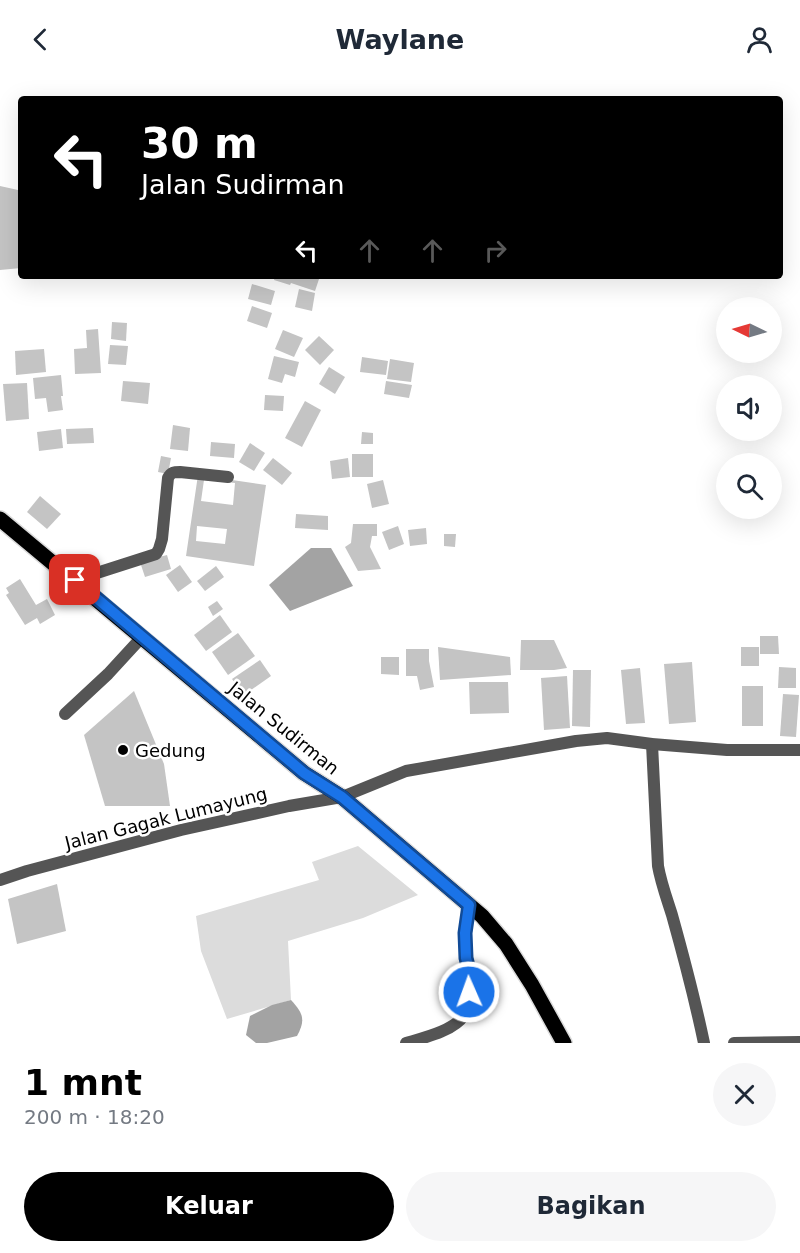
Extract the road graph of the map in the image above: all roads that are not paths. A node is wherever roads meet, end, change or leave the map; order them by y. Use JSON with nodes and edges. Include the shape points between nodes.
{"nodes":[{"id":1,"x":228,"y":477,"type":"dead end"},
{"id":2,"x":0,"y":519,"type":"edge"},
{"id":3,"x":75,"y":580,"type":"junction"},
{"id":4,"x":142,"y":636,"type":"junction"},
{"id":5,"x":65,"y":714,"type":"dead end"},
{"id":6,"x":652,"y":744,"type":"junction"},
{"id":7,"x":800,"y":750,"type":"edge"},
{"id":8,"x":342,"y":797,"type":"junction"},
{"id":9,"x":0,"y":880,"type":"edge"},
{"id":10,"x":469,"y":905,"type":"junction"},
{"id":11,"x":800,"y":1042,"type":"edge"},
{"id":12,"x":406,"y":1043,"type":"edge"},
{"id":13,"x":564,"y":1043,"type":"edge"},
{"id":14,"x":704,"y":1043,"type":"edge"},
{"id":15,"x":734,"y":1043,"type":"edge"}],
"edges":[{"from":1,"to":3,"type":"street","via":[[170,474],[162,540],[156,554]]},
{"from":2,"to":3,"type":"main road","name":"Jalan Sudirman"},
{"from":3,"to":4,"type":"main road","name":"Jalan Sudirman"},
{"from":4,"to":5,"type":"street"},
{"from":4,"to":8,"type":"main road","name":"Jalan Sudirman","via":[[304,773]]},
{"from":6,"to":7,"type":"street","name":"Jalan Gagak Lumayung"},
{"from":6,"to":8,"type":"street","name":"Jalan Gagak Lumayung","via":[[607,738],[576,741],[406,771]]},
{"from":6,"to":14,"type":"street","via":[[660,878]]},
{"from":8,"to":9,"type":"street","name":"Jalan Gagak Lumayung","via":[[181,830]]},
{"from":8,"to":10,"type":"main road","name":"Jalan Sudirman"},
{"from":10,"to":12,"type":"street","via":[[465,933],[468,1002],[464,1015],[454,1025]]},
{"from":10,"to":13,"type":"main road","name":"Jalan Sudirman","via":[[506,944]]},
{"from":11,"to":15,"type":"street"}]}
